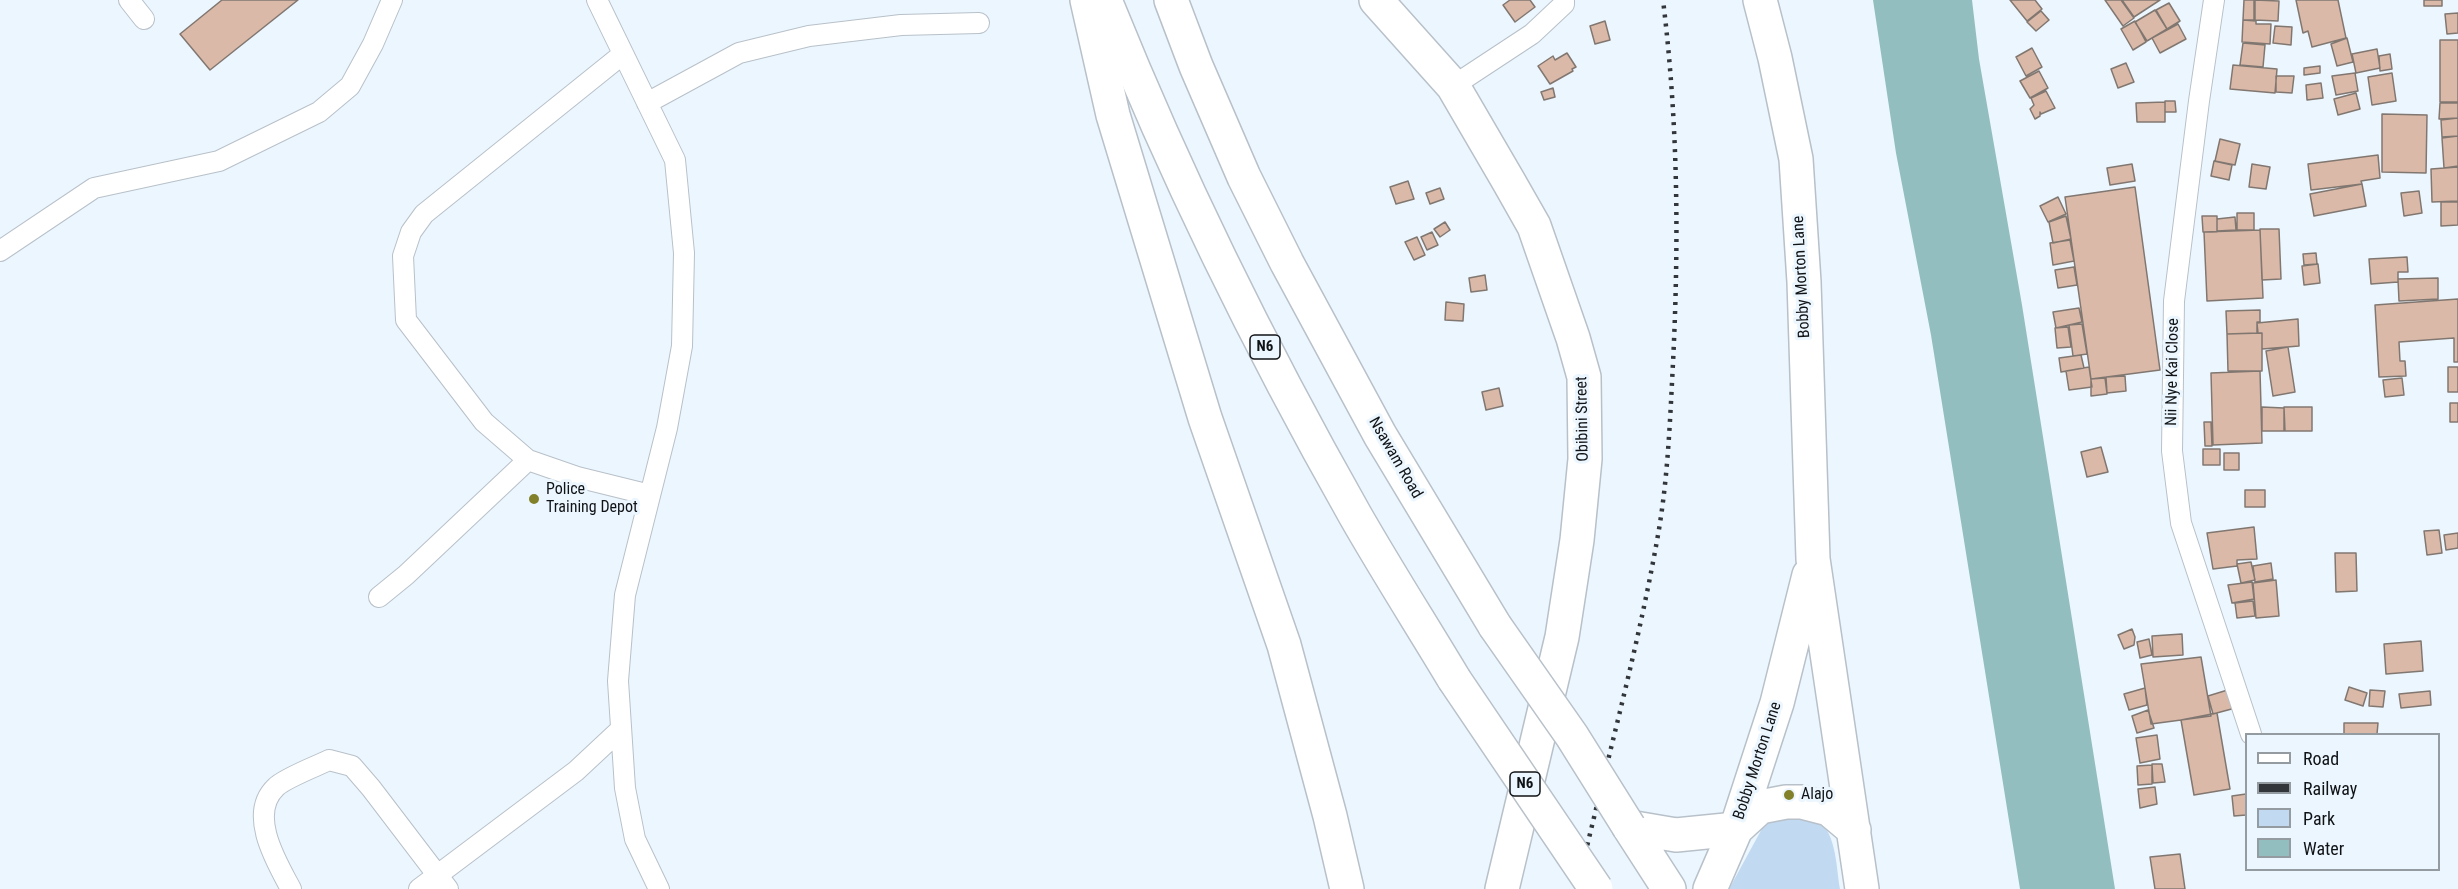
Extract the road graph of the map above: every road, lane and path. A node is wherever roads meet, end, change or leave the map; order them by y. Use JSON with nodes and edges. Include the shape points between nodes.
{"nodes":[{"id":1,"x":129,"y":0,"type":"edge"},
{"id":2,"x":392,"y":0,"type":"edge"},
{"id":3,"x":597,"y":0,"type":"edge"},
{"id":4,"x":1087,"y":0,"type":"edge"},
{"id":5,"x":1105,"y":0,"type":"edge"},
{"id":6,"x":1171,"y":0,"type":"edge"},
{"id":7,"x":1376,"y":0,"type":"edge"},
{"id":8,"x":1564,"y":0,"type":"edge"},
{"id":9,"x":1760,"y":0,"type":"edge"},
{"id":10,"x":2214,"y":0,"type":"edge"},
{"id":11,"x":144,"y":19,"type":"dead end"},
{"id":12,"x":979,"y":23,"type":"dead end"},
{"id":13,"x":623,"y":54,"type":"junction"},
{"id":14,"x":1453,"y":86,"type":"junction"},
{"id":15,"x":647,"y":103,"type":"junction"},
{"id":16,"x":4,"y":240,"type":"edge"},
{"id":17,"x":528,"y":460,"type":"junction"},
{"id":18,"x":650,"y":495,"type":"junction"},
{"id":19,"x":1813,"y":559,"type":"junction"},
{"id":20,"x":379,"y":597,"type":"dead end"},
{"id":21,"x":621,"y":729,"type":"junction"},
{"id":22,"x":2250,"y":733,"type":"edge"},
{"id":23,"x":1629,"y":827,"type":"junction"},
{"id":24,"x":1736,"y":829,"type":"junction"},
{"id":25,"x":1854,"y":830,"type":"junction"},
{"id":26,"x":442,"y":882,"type":"edge"},
{"id":27,"x":291,"y":889,"type":"edge"},
{"id":28,"x":419,"y":889,"type":"edge"},
{"id":29,"x":659,"y":889,"type":"edge"},
{"id":30,"x":1347,"y":889,"type":"edge"},
{"id":31,"x":1502,"y":889,"type":"edge"},
{"id":32,"x":1596,"y":889,"type":"edge"},
{"id":33,"x":1669,"y":889,"type":"edge"},
{"id":34,"x":1710,"y":889,"type":"edge"},
{"id":35,"x":1862,"y":889,"type":"edge"}],
"edges":[{"from":1,"to":11,"type":"lane"},
{"from":2,"to":16,"type":"lane","via":[[350,86],[319,112],[219,161],[94,188]]},
{"from":3,"to":13,"type":"lane"},
{"from":4,"to":30,"type":"main road","via":[[1113,115],[1205,418],[1284,645]]},
{"from":5,"to":32,"type":"main road","number":"N6","bridge":true,"via":[[1140,89],[1225,272],[1355,515],[1454,679]]},
{"from":6,"to":23,"type":"main road","name":"Nsawam Road","bridge":true,"via":[[1244,177],[1380,435],[1495,627],[1572,736]]},
{"from":7,"to":14,"type":"main road","name":"Obibini Street"},
{"from":8,"to":14,"type":"lane","via":[[1532,34]]},
{"from":9,"to":19,"type":"main road","name":"Bobby Morton Lane","via":[[1796,159]]},
{"from":10,"to":22,"type":"lane","name":"Nii Nye Kai Close","via":[[2174,301],[2172,451],[2181,523]]},
{"from":12,"to":15,"type":"lane","via":[[901,25],[809,36],[739,53]]},
{"from":13,"to":15,"type":"lane"},
{"from":13,"to":17,"type":"lane","via":[[424,214],[411,232],[403,256],[406,320],[484,422]]},
{"from":14,"to":31,"type":"main road","name":"Obibini Street","via":[[1534,226],[1584,377],[1585,459],[1564,626]]},
{"from":15,"to":18,"type":"lane","via":[[675,160],[684,253],[682,345]]},
{"from":17,"to":18,"type":"lane"},
{"from":17,"to":20,"type":"lane"},
{"from":18,"to":21,"type":"lane","via":[[625,595],[618,681]]},
{"from":19,"to":24,"type":"main road","name":"Bobby Morton Lane","via":[[1777,703]]},
{"from":19,"to":25,"type":"main road","name":"Bobby Morton Lane"},
{"from":21,"to":26,"type":"lane"},
{"from":21,"to":29,"type":"lane","via":[[625,788],[635,839]]},
{"from":23,"to":24,"type":"main road","via":[[1676,835]]},
{"from":23,"to":33,"type":"main road","name":"Nsawam Road"},
{"from":24,"to":25,"type":"main road","via":[[1760,807],[1802,802],[1829,809]]},
{"from":24,"to":34,"type":"main road","name":"Bobby Morton Lane"},
{"from":25,"to":35,"type":"main road","name":"Bobby Morton Lane"},
{"from":26,"to":27,"type":"lane","via":[[352,766],[330,760],[276,787],[265,805],[264,828],[273,856]]},
{"from":26,"to":28,"type":"lane"}]}
